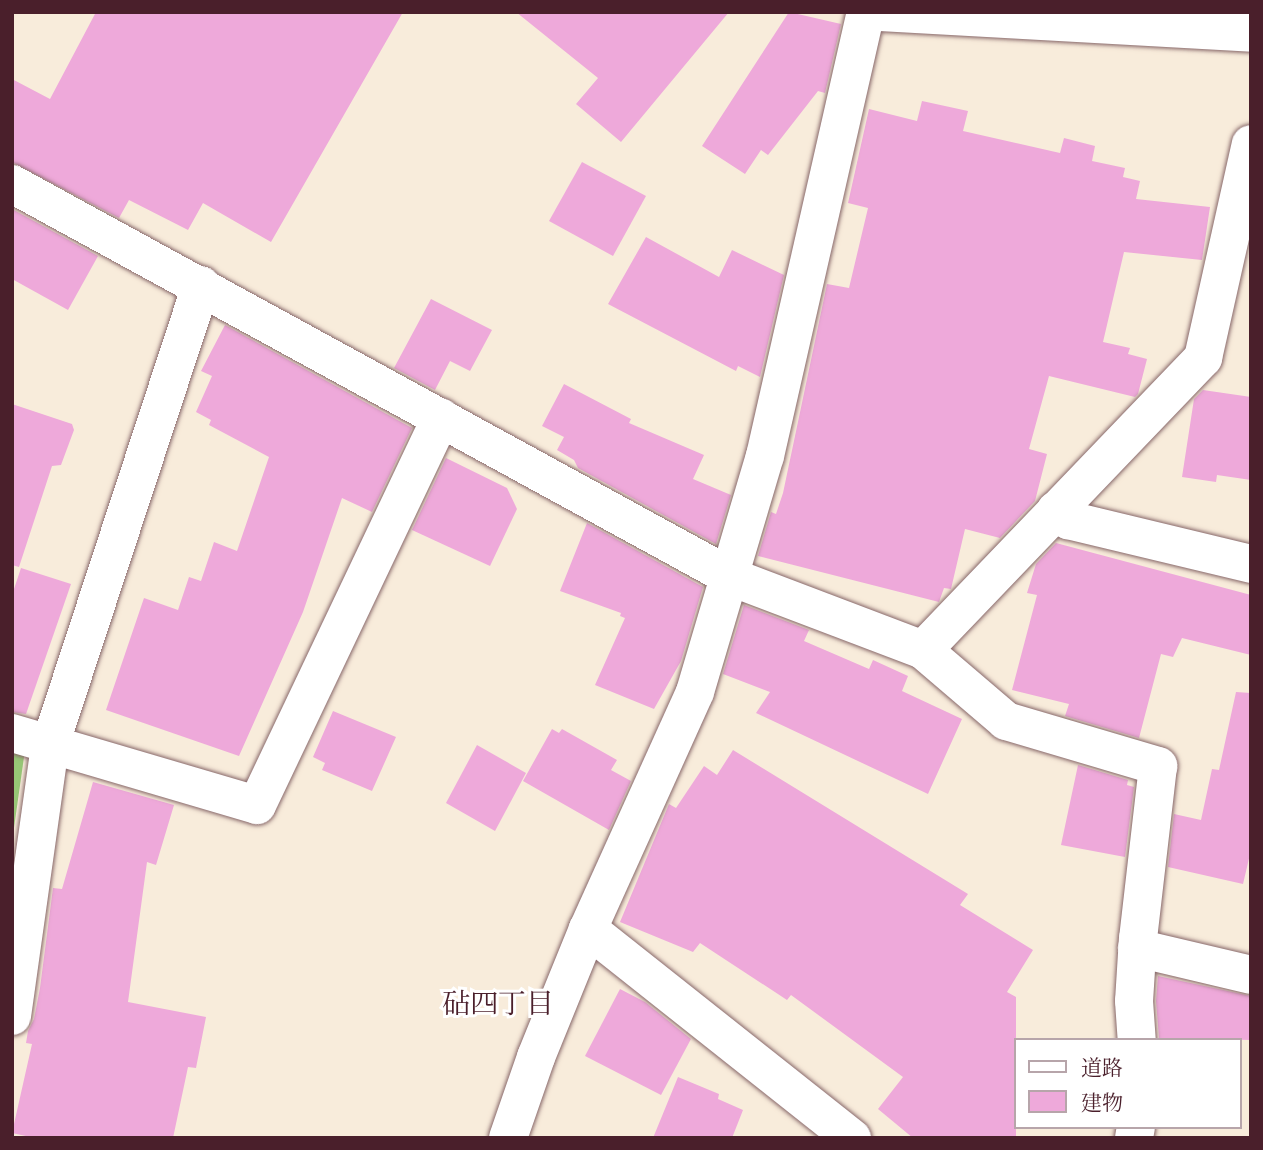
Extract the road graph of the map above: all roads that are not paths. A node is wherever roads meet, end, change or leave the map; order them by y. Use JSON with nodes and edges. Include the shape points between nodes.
{"nodes":[{"id":1,"x":866,"y":12,"type":"edge"},
{"id":2,"x":881,"y":12,"type":"edge"},
{"id":3,"x":1251,"y":33,"type":"edge"},
{"id":4,"x":1251,"y":144,"type":"edge"},
{"id":5,"x":12,"y":184,"type":"edge"},
{"id":6,"x":201,"y":285,"type":"junction"},
{"id":7,"x":441,"y":418,"type":"junction"},
{"id":8,"x":1056,"y":510,"type":"junction"},
{"id":9,"x":1251,"y":564,"type":"edge"},
{"id":10,"x":731,"y":577,"type":"junction"},
{"id":11,"x":923,"y":650,"type":"junction"},
{"id":12,"x":12,"y":733,"type":"edge"},
{"id":13,"x":50,"y":745,"type":"junction"},
{"id":14,"x":588,"y":929,"type":"junction"},
{"id":15,"x":1137,"y":948,"type":"junction"},
{"id":16,"x":1251,"y":975,"type":"edge"},
{"id":17,"x":12,"y":1016,"type":"edge"},
{"id":18,"x":1136,"y":1038,"type":"edge"},
{"id":19,"x":508,"y":1138,"type":"edge"},
{"id":20,"x":852,"y":1138,"type":"edge"}],
"edges":[{"from":1,"to":10,"type":"street","via":[[765,456]]},
{"from":2,"to":3,"type":"street"},
{"from":4,"to":8,"type":"street","via":[[1203,358]]},
{"from":5,"to":6,"type":"street"},
{"from":6,"to":7,"type":"street"},
{"from":6,"to":13,"type":"street"},
{"from":7,"to":10,"type":"street"},
{"from":7,"to":13,"type":"street","via":[[257,805]]},
{"from":8,"to":9,"type":"street","via":[[1068,520]]},
{"from":8,"to":11,"type":"street"},
{"from":10,"to":11,"type":"street"},
{"from":10,"to":14,"type":"street","via":[[695,692]]},
{"from":11,"to":15,"type":"street","via":[[1006,721],[1158,766]]},
{"from":12,"to":13,"type":"street"},
{"from":13,"to":17,"type":"street"},
{"from":14,"to":19,"type":"street"},
{"from":14,"to":20,"type":"street"},
{"from":15,"to":16,"type":"street"},
{"from":15,"to":18,"type":"street"}]}
